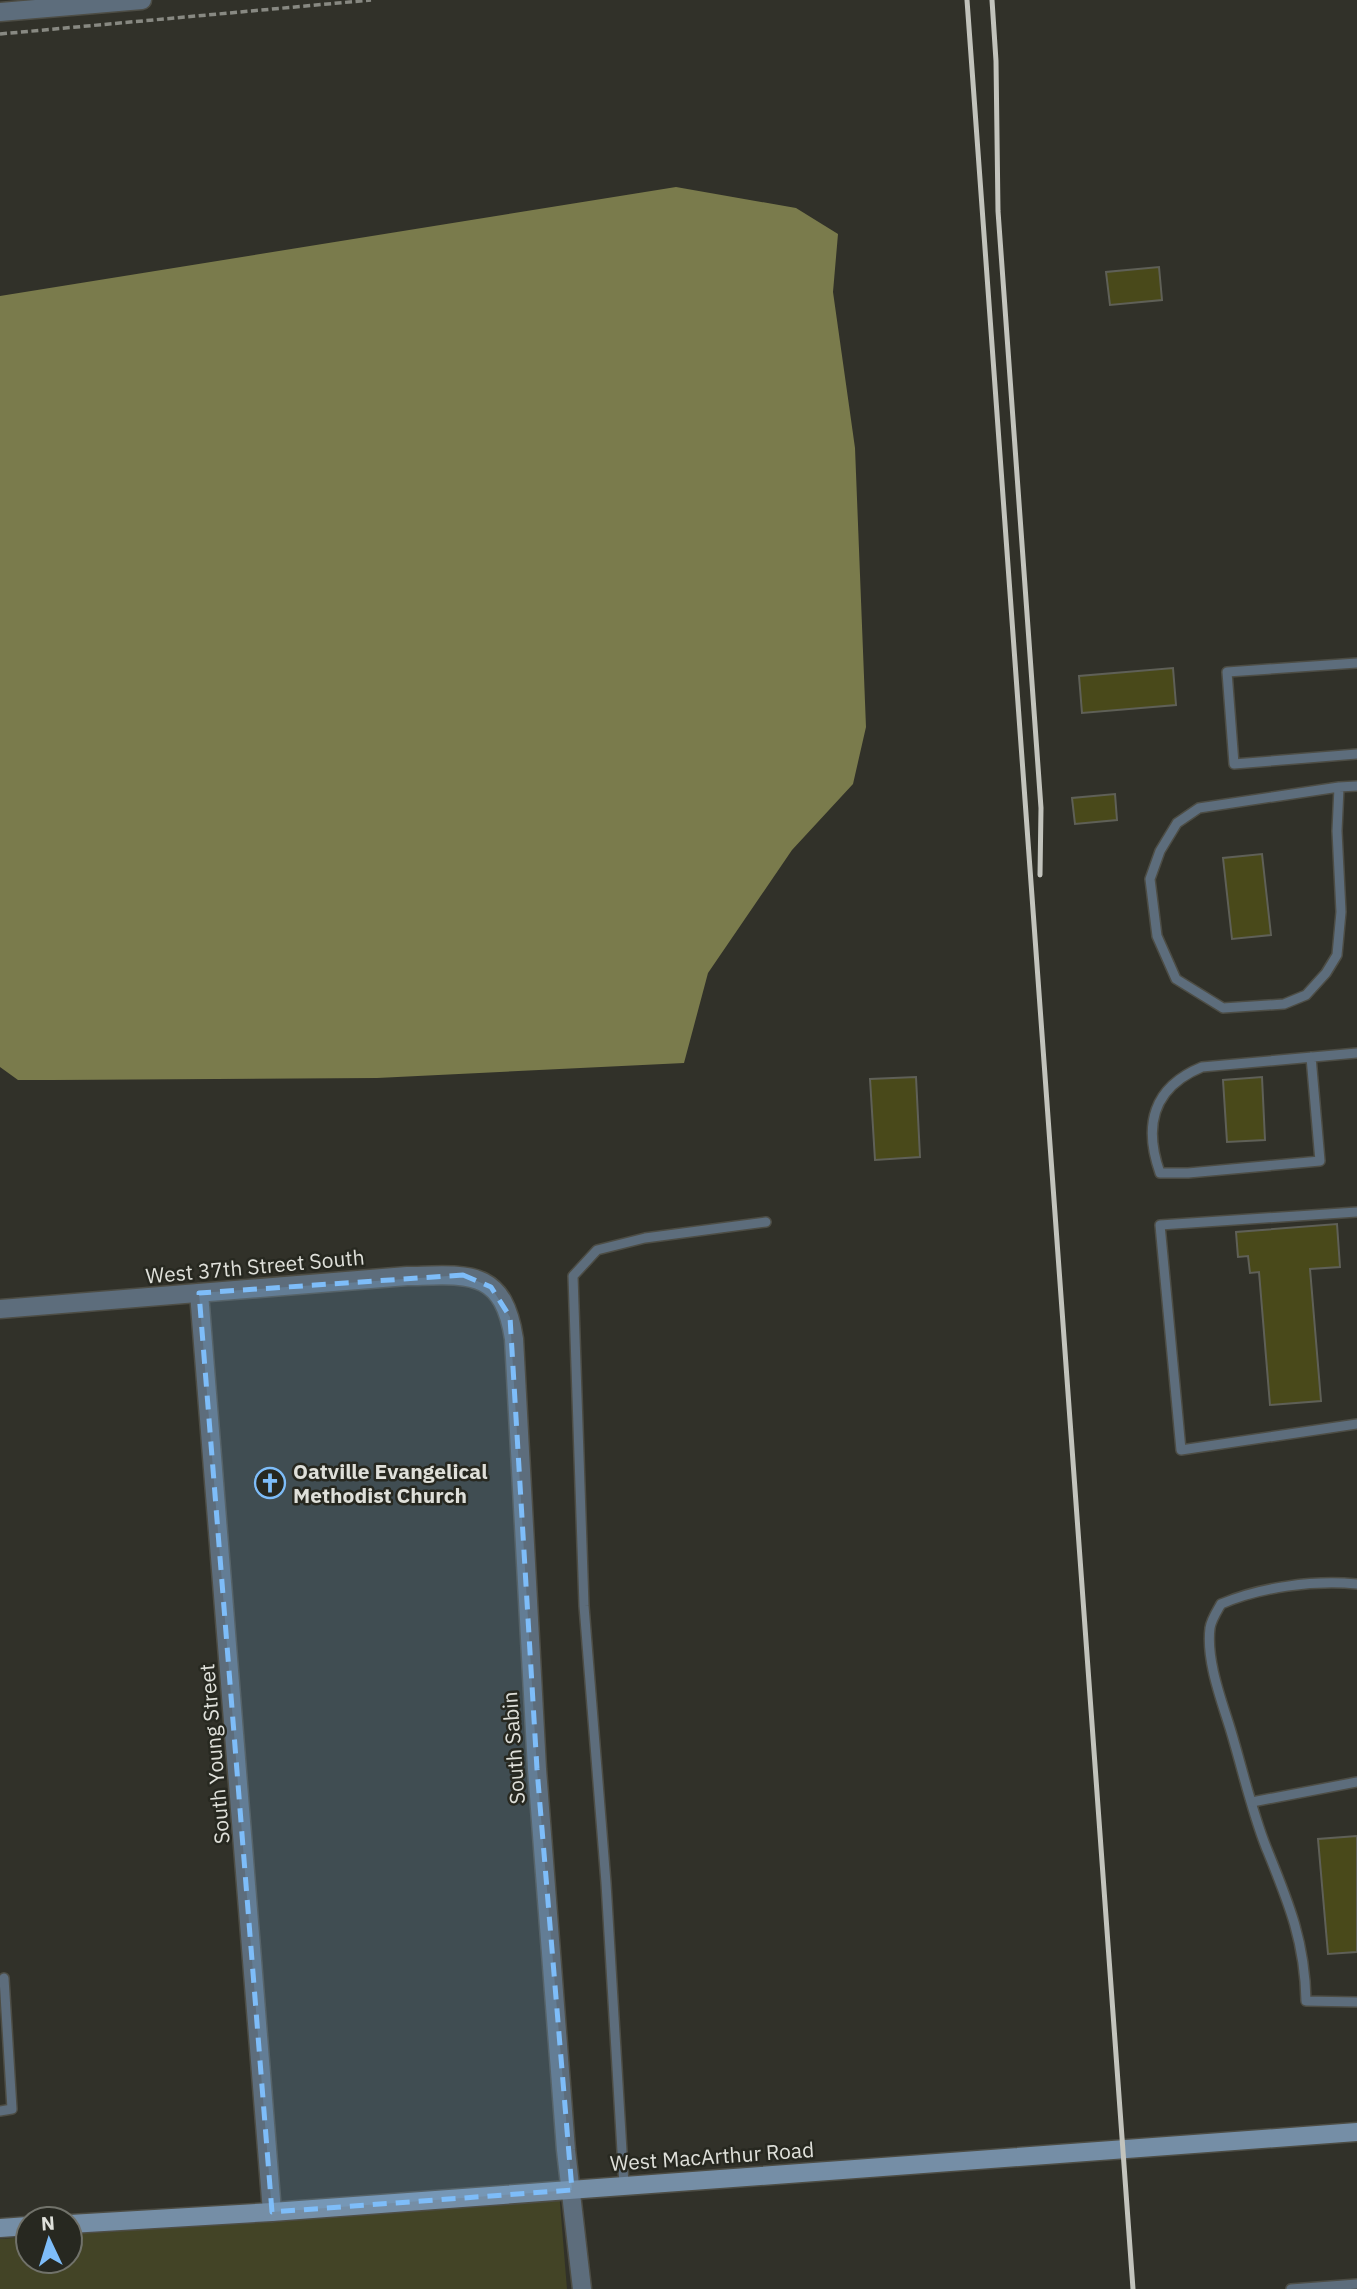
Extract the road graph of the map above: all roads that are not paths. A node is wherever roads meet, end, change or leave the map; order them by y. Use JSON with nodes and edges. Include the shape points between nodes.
{"nodes":[{"id":1,"x":142,"y":0,"type":"edge"},
{"id":2,"x":0,"y":12,"type":"edge"},
{"id":3,"x":1357,"y":663,"type":"edge"},
{"id":4,"x":1357,"y":754,"type":"edge"},
{"id":5,"x":1357,"y":786,"type":"edge"},
{"id":6,"x":1339,"y":787,"type":"junction"},
{"id":7,"x":1357,"y":1053,"type":"edge"},
{"id":8,"x":1311,"y":1057,"type":"junction"},
{"id":9,"x":1357,"y":1212,"type":"edge"},
{"id":10,"x":766,"y":1222,"type":"dead end"},
{"id":11,"x":199,"y":1293,"type":"junction"},
{"id":12,"x":505,"y":1302,"type":"joint"},
{"id":13,"x":0,"y":1309,"type":"edge"},
{"id":14,"x":1357,"y":1424,"type":"edge"},
{"id":15,"x":1357,"y":1584,"type":"edge"},
{"id":16,"x":1357,"y":1782,"type":"edge"},
{"id":17,"x":1252,"y":1802,"type":"junction"},
{"id":18,"x":4,"y":1978,"type":"dead end"},
{"id":19,"x":1357,"y":2002,"type":"edge"},
{"id":20,"x":4,"y":2047,"type":"edge"},
{"id":21,"x":0,"y":2110,"type":"edge"},
{"id":22,"x":1357,"y":2132,"type":"edge"},
{"id":23,"x":624,"y":2185,"type":"junction"},
{"id":24,"x":572,"y":2190,"type":"junction"},
{"id":25,"x":272,"y":2212,"type":"junction"},
{"id":26,"x":84,"y":2223,"type":"edge"},
{"id":27,"x":1357,"y":2284,"type":"edge"},
{"id":28,"x":582,"y":2289,"type":"edge"},
{"id":29,"x":1291,"y":2289,"type":"edge"}],
"edges":[{"from":1,"to":2,"type":"street"},
{"from":3,"to":4,"type":"lane","via":[[1227,673],[1234,764]]},
{"from":5,"to":6,"type":"lane"},
{"from":6,"to":6,"type":"lane","via":[[1341,912],[1337,955],[1326,973],[1306,995],[1284,1004],[1223,1008],[1176,979],[1157,936],[1150,879],[1177,823],[1199,808]]},
{"from":7,"to":8,"type":"lane"},
{"from":8,"to":8,"type":"lane","via":[[1320,1161],[1160,1173],[1152,1149],[1160,1097],[1178,1077],[1202,1067]]},
{"from":9,"to":14,"type":"lane","via":[[1160,1225],[1181,1450]]},
{"from":10,"to":23,"type":"lane","via":[[645,1238],[597,1250],[573,1276],[584,1606],[607,1883]]},
{"from":11,"to":12,"type":"street","name":"West 37th Street South","via":[[463,1275],[491,1287]]},
{"from":11,"to":13,"type":"street","name":"West 37th Street South"},
{"from":11,"to":25,"type":"street","name":"South Young Street"},
{"from":12,"to":24,"type":"street","name":"South Sabin","via":[[514,1339],[537,1769]]},
{"from":15,"to":17,"type":"lane","via":[[1332,1582],[1245,1594],[1221,1604],[1210,1628],[1211,1655]]},
{"from":16,"to":17,"type":"lane"},
{"from":17,"to":19,"type":"lane","via":[[1294,1920],[1305,1966],[1306,2001]]},
{"from":18,"to":20,"type":"lane"},
{"from":20,"to":21,"type":"lane","via":[[12,2109]]},
{"from":22,"to":23,"type":"street","name":"West MacArthur Road"},
{"from":23,"to":24,"type":"street","name":"West MacArthur Road"},
{"from":24,"to":25,"type":"street","name":"West MacArthur Road"},
{"from":24,"to":28,"type":"street","name":"South Sabin"},
{"from":25,"to":26,"type":"street","name":"West MacArthur Road"},
{"from":27,"to":29,"type":"lane"}]}
